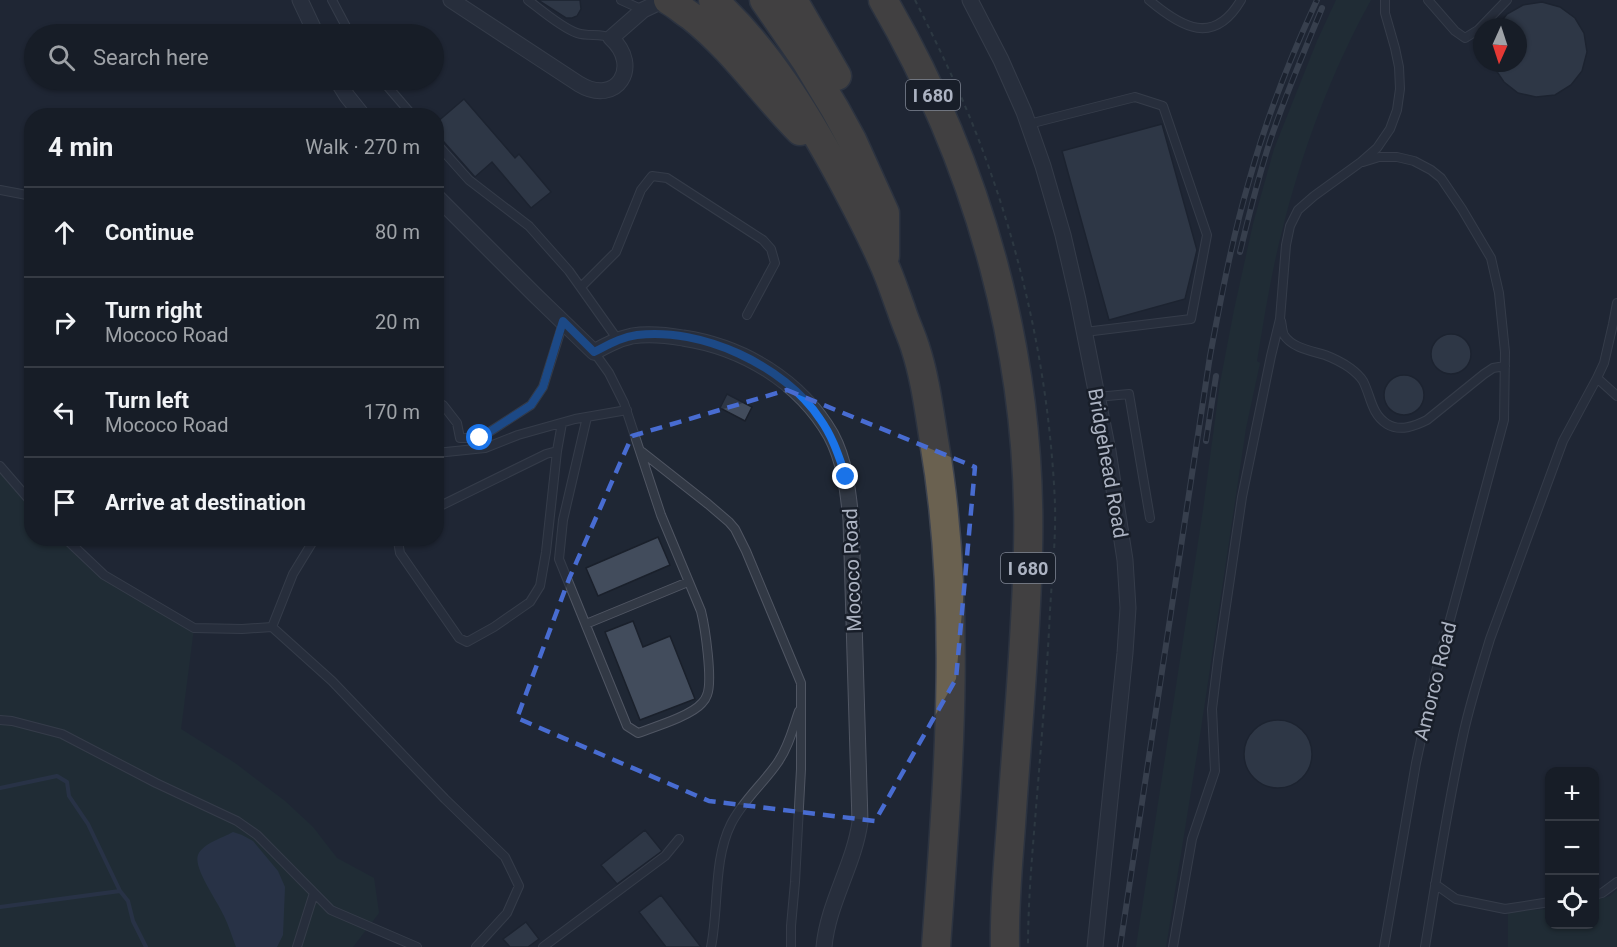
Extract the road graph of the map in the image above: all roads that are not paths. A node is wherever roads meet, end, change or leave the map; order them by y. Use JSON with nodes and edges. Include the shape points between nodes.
{"nodes":[{"id":1,"x":300,"y":0,"type":"edge"},
{"id":2,"x":332,"y":0,"type":"edge"},
{"id":3,"x":451,"y":0,"type":"edge"},
{"id":4,"x":528,"y":0,"type":"edge"},
{"id":5,"x":621,"y":0,"type":"edge"},
{"id":6,"x":713,"y":0,"type":"edge"},
{"id":7,"x":764,"y":0,"type":"edge"},
{"id":8,"x":793,"y":0,"type":"edge"},
{"id":9,"x":883,"y":0,"type":"edge"},
{"id":10,"x":970,"y":0,"type":"edge"},
{"id":11,"x":1149,"y":0,"type":"edge"},
{"id":12,"x":1241,"y":0,"type":"edge"},
{"id":13,"x":1385,"y":0,"type":"edge"},
{"id":14,"x":1428,"y":0,"type":"edge"},
{"id":15,"x":1507,"y":0,"type":"edge"},
{"id":16,"x":658,"y":3,"type":"edge"},
{"id":17,"x":311,"y":24,"type":"edge"},
{"id":18,"x":345,"y":24,"type":"edge"},
{"id":19,"x":611,"y":38,"type":"junction"},
{"id":20,"x":343,"y":90,"type":"edge"},
{"id":21,"x":391,"y":90,"type":"edge"},
{"id":22,"x":357,"y":108,"type":"edge"},
{"id":23,"x":406,"y":108,"type":"edge"},
{"id":24,"x":1029,"y":124,"type":"junction"},
{"id":25,"x":444,"y":152,"type":"edge"},
{"id":26,"x":1361,"y":162,"type":"junction"},
{"id":27,"x":834,"y":165,"type":"junction"},
{"id":28,"x":872,"y":183,"type":"junction"},
{"id":29,"x":0,"y":190,"type":"edge"},
{"id":30,"x":24,"y":194,"type":"edge"},
{"id":31,"x":444,"y":204,"type":"edge"},
{"id":32,"x":885,"y":264,"type":"junction"},
{"id":33,"x":581,"y":287,"type":"junction"},
{"id":34,"x":1617,"y":303,"type":"edge"},
{"id":35,"x":747,"y":315,"type":"dead end"},
{"id":36,"x":1280,"y":319,"type":"junction"},
{"id":37,"x":563,"y":321,"type":"junction"},
{"id":38,"x":1085,"y":332,"type":"junction"},
{"id":39,"x":618,"y":340,"type":"junction"},
{"id":40,"x":594,"y":352,"type":"junction"},
{"id":41,"x":1505,"y":366,"type":"junction"},
{"id":42,"x":1597,"y":378,"type":"junction"},
{"id":43,"x":1617,"y":396,"type":"edge"},
{"id":44,"x":1097,"y":397,"type":"junction"},
{"id":45,"x":444,"y":406,"type":"edge"},
{"id":46,"x":627,"y":410,"type":"junction"},
{"id":47,"x":587,"y":417,"type":"junction"},
{"id":48,"x":562,"y":423,"type":"junction"},
{"id":49,"x":557,"y":451,"type":"junction"},
{"id":50,"x":640,"y":451,"type":"junction"},
{"id":51,"x":444,"y":452,"type":"edge"},
{"id":52,"x":0,"y":466,"type":"edge"},
{"id":53,"x":24,"y":494,"type":"edge"},
{"id":54,"x":444,"y":504,"type":"edge"},
{"id":55,"x":1150,"y":518,"type":"dead end"},
{"id":56,"x":73,"y":546,"type":"edge"},
{"id":57,"x":310,"y":546,"type":"edge"},
{"id":58,"x":399,"y":546,"type":"edge"},
{"id":59,"x":688,"y":582,"type":"junction"},
{"id":60,"x":586,"y":624,"type":"junction"},
{"id":61,"x":272,"y":627,"type":"junction"},
{"id":62,"x":802,"y":703,"type":"junction"},
{"id":63,"x":0,"y":720,"type":"edge"},
{"id":64,"x":679,"y":839,"type":"dead end"},
{"id":65,"x":1617,"y":882,"type":"edge"},
{"id":66,"x":1436,"y":884,"type":"junction"},
{"id":67,"x":314,"y":893,"type":"junction"},
{"id":68,"x":1599,"y":893,"type":"edge"},
{"id":69,"x":1545,"y":903,"type":"edge"},
{"id":70,"x":297,"y":947,"type":"edge"},
{"id":71,"x":417,"y":947,"type":"edge"},
{"id":72,"x":476,"y":947,"type":"edge"},
{"id":73,"x":543,"y":947,"type":"edge"},
{"id":74,"x":711,"y":947,"type":"edge"},
{"id":75,"x":791,"y":947,"type":"edge"},
{"id":76,"x":824,"y":947,"type":"edge"},
{"id":77,"x":936,"y":947,"type":"edge"},
{"id":78,"x":1005,"y":947,"type":"edge"},
{"id":79,"x":1095,"y":947,"type":"edge"},
{"id":80,"x":1173,"y":947,"type":"edge"},
{"id":81,"x":1384,"y":947,"type":"edge"},
{"id":82,"x":1425,"y":947,"type":"edge"}],
"edges":[{"from":1,"to":17,"type":"street"},
{"from":2,"to":18,"type":"lane"},
{"from":3,"to":19,"type":"street","via":[[596,92],[610,90],[625,69],[622,51]]},
{"from":4,"to":19,"type":"lane","via":[[575,32]]},
{"from":5,"to":16,"type":"lane"},
{"from":6,"to":27,"type":"highway","via":[[776,71]]},
{"from":7,"to":28,"type":"highway","via":[[821,84]]},
{"from":8,"to":28,"type":"highway","via":[[860,124],[868,145]]},
{"from":9,"to":78,"type":"highway","number":"I 680","via":[[931,91],[969,186],[1003,302],[1019,393],[1027,466],[1029,550]]},
{"from":10,"to":24,"type":"street","name":"Bridgehead Road"},
{"from":11,"to":12,"type":"lane","via":[[1168,16],[1202,28],[1217,26],[1227,19]]},
{"from":13,"to":26,"type":"lane","via":[[1384,13],[1399,67],[1397,110],[1377,148]]},
{"from":14,"to":15,"type":"lane","via":[[1465,38]]},
{"from":16,"to":19,"type":"street"},
{"from":16,"to":27,"type":"highway","via":[[676,4],[697,21]]},
{"from":20,"to":22,"type":"street"},
{"from":21,"to":23,"type":"lane"},
{"from":24,"to":38,"type":"street","name":"Bridgehead Road","via":[[1062,235]]},
{"from":24,"to":38,"type":"lane","via":[[1135,97],[1163,106],[1207,235],[1191,319]]},
{"from":25,"to":33,"type":"lane","via":[[469,180],[529,226]]},
{"from":26,"to":36,"type":"lane","via":[[1298,210],[1290,225]]},
{"from":26,"to":41,"type":"lane","name":"Amorco Road","via":[[1397,157],[1414,161],[1441,178],[1491,258],[1499,293]]},
{"from":27,"to":32,"type":"highway"},
{"from":28,"to":32,"type":"highway","via":[[885,213]]},
{"from":29,"to":30,"type":"lane"},
{"from":31,"to":37,"type":"street"},
{"from":32,"to":77,"type":"highway","via":[[915,348],[937,458],[948,560],[950,729]]},
{"from":33,"to":35,"type":"lane","via":[[616,252],[641,190],[652,176],[668,178],[771,249],[775,263]]},
{"from":33,"to":39,"type":"lane"},
{"from":34,"to":42,"type":"lane"},
{"from":36,"to":41,"type":"lane","via":[[1291,342],[1328,356],[1358,375],[1375,411],[1393,427],[1416,426],[1484,374]]},
{"from":36,"to":80,"type":"lane","via":[[1242,497],[1221,637],[1212,709],[1215,771],[1192,839]]},
{"from":37,"to":40,"type":"street"},
{"from":37,"to":45,"type":"lane","via":[[543,387],[531,405],[480,438],[460,438],[457,423]]},
{"from":38,"to":44,"type":"street","name":"Bridgehead Road"},
{"from":39,"to":40,"type":"street","name":"Mococo Road"},
{"from":39,"to":76,"type":"street","name":"Mococo Road","via":[[650,334],[694,339],[758,363],[802,396],[819,417],[832,438],[846,477],[851,520],[860,822],[852,860],[828,922]]},
{"from":40,"to":46,"type":"lane"},
{"from":41,"to":81,"type":"lane","name":"Amorco Road","via":[[1504,420],[1435,675]]},
{"from":42,"to":43,"type":"lane"},
{"from":42,"to":66,"type":"lane","via":[[1563,441],[1490,639],[1464,730]]},
{"from":44,"to":55,"type":"lane","via":[[1129,394]]},
{"from":44,"to":79,"type":"street","name":"Bridgehead Road","via":[[1123,550],[1128,608]]},
{"from":46,"to":47,"type":"lane"},
{"from":46,"to":50,"type":"lane"},
{"from":47,"to":48,"type":"lane"},
{"from":47,"to":60,"type":"lane","via":[[563,520],[559,559]]},
{"from":48,"to":49,"type":"lane"},
{"from":48,"to":51,"type":"lane","via":[[485,448]]},
{"from":49,"to":54,"type":"lane"},
{"from":49,"to":58,"type":"lane","via":[[540,586],[530,602],[494,627],[467,642],[459,638]]},
{"from":50,"to":59,"type":"lane"},
{"from":50,"to":62,"type":"lane","via":[[735,530],[794,663],[801,682]]},
{"from":52,"to":53,"type":"lane"},
{"from":56,"to":61,"type":"lane","via":[[104,575],[194,628]]},
{"from":57,"to":61,"type":"lane","via":[[293,574]]},
{"from":59,"to":60,"type":"lane"},
{"from":59,"to":60,"type":"lane","via":[[705,627],[709,683],[707,696],[690,712],[638,733],[627,726]]},
{"from":61,"to":72,"type":"lane","via":[[332,681],[506,857],[519,886],[507,914]]},
{"from":62,"to":74,"type":"lane","via":[[778,762],[730,825],[719,871]]},
{"from":62,"to":75,"type":"lane"},
{"from":63,"to":67,"type":"lane","via":[[62,734],[237,821],[257,835]]},
{"from":64,"to":73,"type":"lane","via":[[664,856]]},
{"from":65,"to":68,"type":"lane"},
{"from":66,"to":69,"type":"lane","via":[[1456,899],[1505,909]]},
{"from":66,"to":82,"type":"lane"},
{"from":67,"to":70,"type":"lane"},
{"from":67,"to":71,"type":"lane","via":[[331,910]]}]}
